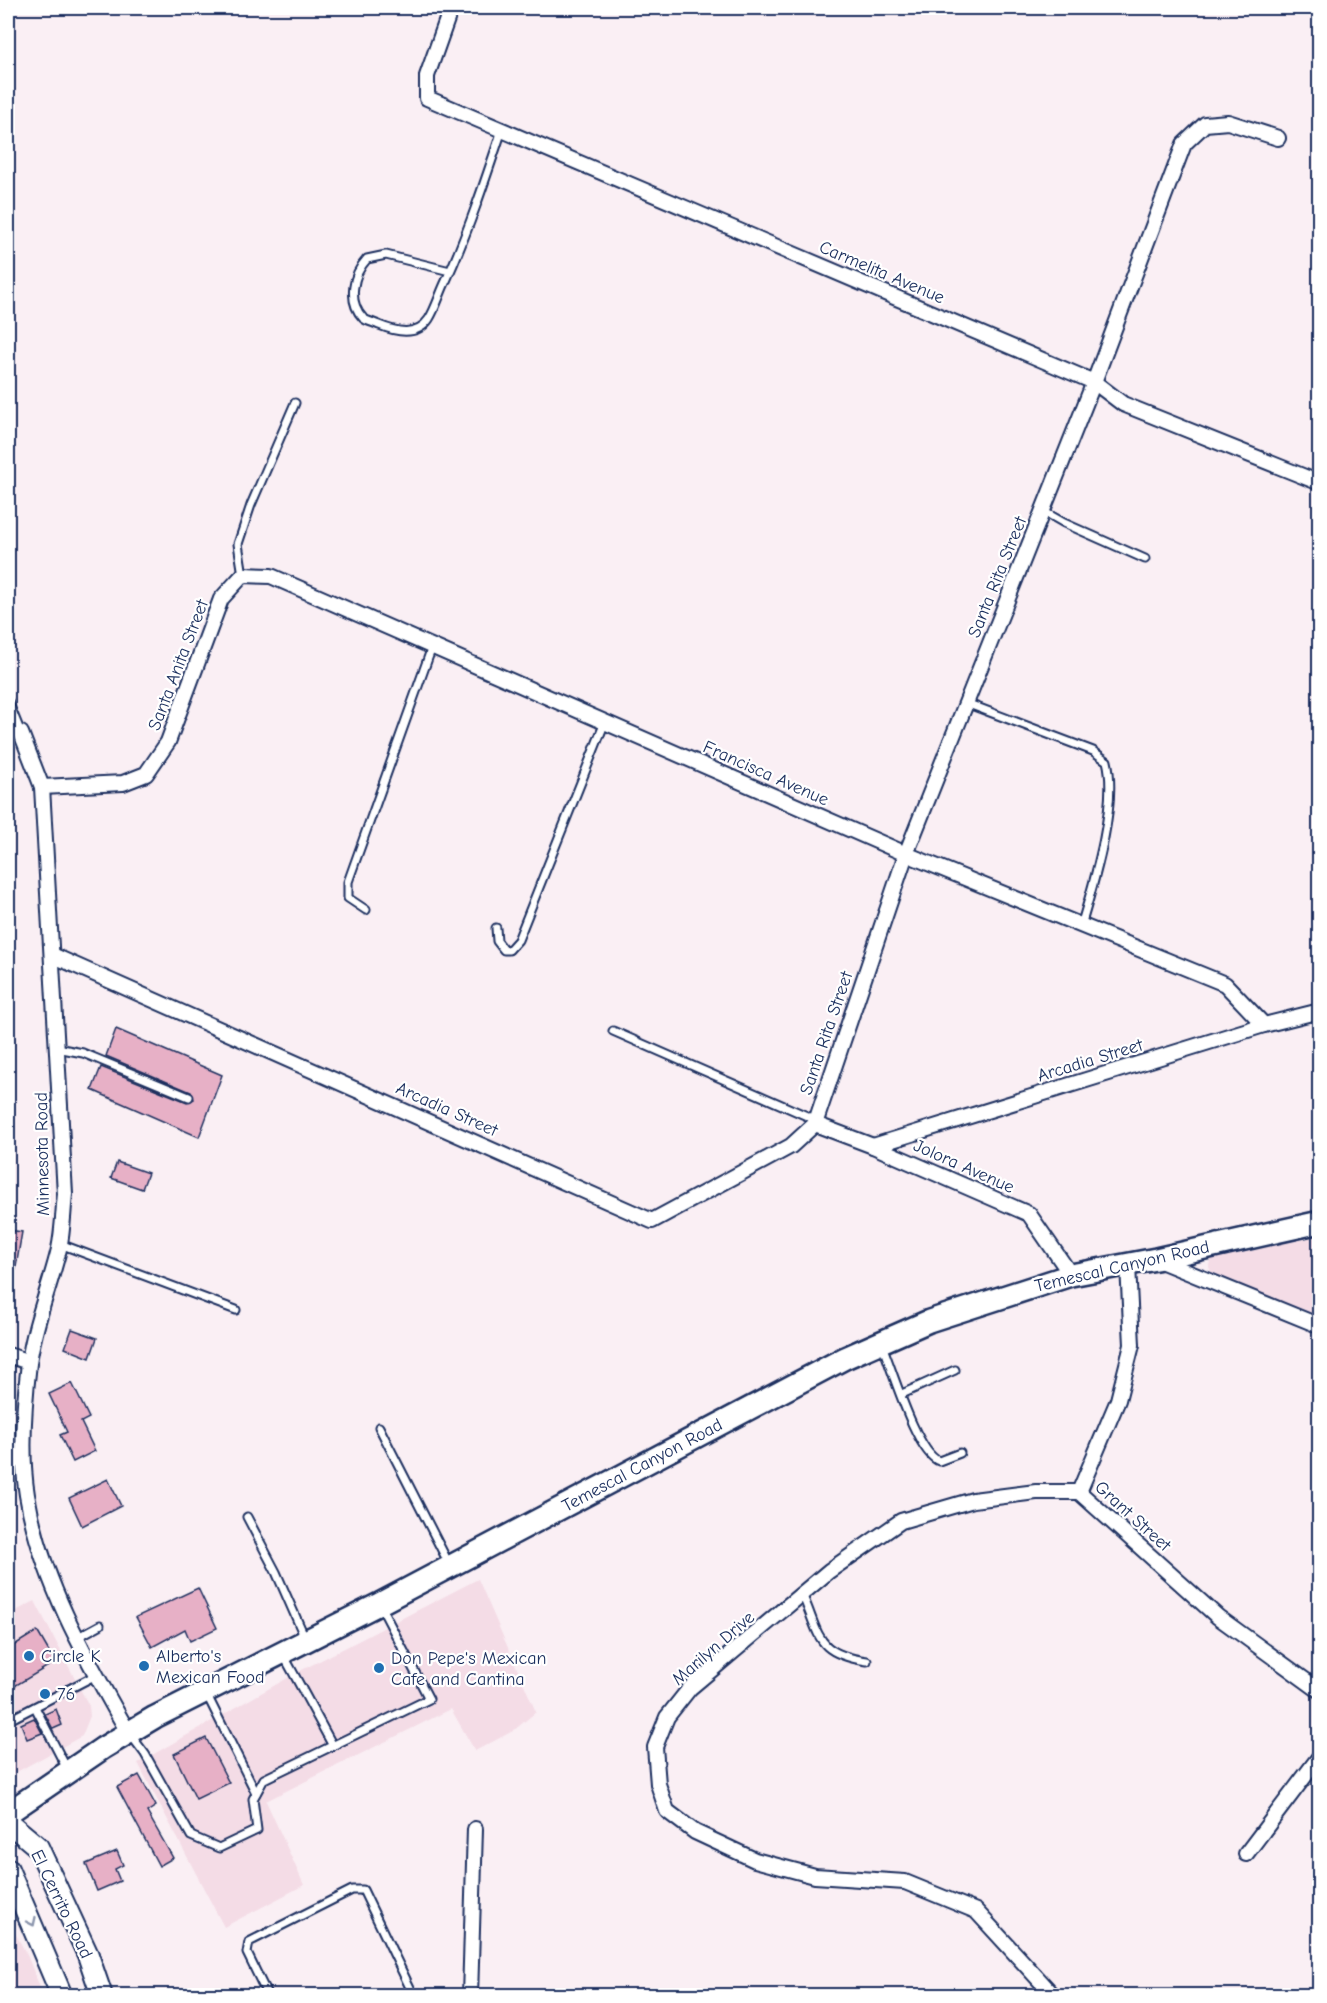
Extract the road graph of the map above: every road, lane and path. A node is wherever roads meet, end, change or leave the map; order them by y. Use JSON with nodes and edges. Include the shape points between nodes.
{"nodes":[{"id":1,"x":451,"y":8,"type":"edge"},
{"id":2,"x":502,"y":130,"type":"junction"},
{"id":3,"x":1278,"y":138,"type":"dead end"},
{"id":4,"x":450,"y":271,"type":"junction"},
{"id":5,"x":1094,"y":382,"type":"junction"},
{"id":6,"x":294,"y":403,"type":"dead end"},
{"id":7,"x":1320,"y":483,"type":"edge"},
{"id":8,"x":1043,"y":510,"type":"junction"},
{"id":9,"x":1145,"y":559,"type":"dead end"},
{"id":10,"x":243,"y":575,"type":"junction"},
{"id":11,"x":432,"y":646,"type":"junction"},
{"id":12,"x":8,"y":701,"type":"edge"},
{"id":13,"x":966,"y":703,"type":"junction"},
{"id":14,"x":605,"y":722,"type":"junction"},
{"id":15,"x":21,"y":733,"type":"joint"},
{"id":16,"x":42,"y":787,"type":"junction"},
{"id":17,"x":906,"y":854,"type":"junction"},
{"id":18,"x":366,"y":910,"type":"dead end"},
{"id":19,"x":1081,"y":926,"type":"junction"},
{"id":20,"x":496,"y":928,"type":"dead end"},
{"id":21,"x":52,"y":955,"type":"junction"},
{"id":22,"x":1320,"y":1011,"type":"edge"},
{"id":23,"x":1264,"y":1025,"type":"junction"},
{"id":24,"x":613,"y":1031,"type":"dead end"},
{"id":25,"x":57,"y":1048,"type":"junction"},
{"id":26,"x":189,"y":1097,"type":"dead end"},
{"id":27,"x":815,"y":1122,"type":"junction"},
{"id":28,"x":873,"y":1146,"type":"junction"},
{"id":29,"x":1320,"y":1222,"type":"edge"},
{"id":30,"x":60,"y":1244,"type":"junction"},
{"id":31,"x":1156,"y":1259,"type":"junction"},
{"id":32,"x":1128,"y":1265,"type":"junction"},
{"id":33,"x":1071,"y":1275,"type":"junction"},
{"id":34,"x":236,"y":1310,"type":"dead end"},
{"id":35,"x":1320,"y":1326,"type":"edge"},
{"id":36,"x":881,"y":1342,"type":"junction"},
{"id":37,"x":8,"y":1355,"type":"edge"},
{"id":38,"x":29,"y":1362,"type":"junction"},
{"id":39,"x":955,"y":1370,"type":"dead end"},
{"id":40,"x":902,"y":1394,"type":"junction"},
{"id":41,"x":379,"y":1427,"type":"dead end"},
{"id":42,"x":960,"y":1453,"type":"dead end"},
{"id":43,"x":1079,"y":1492,"type":"junction"},
{"id":44,"x":247,"y":1517,"type":"dead end"},
{"id":45,"x":450,"y":1567,"type":"junction"},
{"id":46,"x":802,"y":1594,"type":"junction"},
{"id":47,"x":379,"y":1604,"type":"junction"},
{"id":48,"x":100,"y":1625,"type":"dead end"},
{"id":49,"x":78,"y":1637,"type":"junction"},
{"id":50,"x":306,"y":1641,"type":"junction"},
{"id":51,"x":282,"y":1653,"type":"junction"},
{"id":52,"x":867,"y":1661,"type":"dead end"},
{"id":53,"x":98,"y":1674,"type":"junction"},
{"id":54,"x":1320,"y":1691,"type":"edge"},
{"id":55,"x":206,"y":1693,"type":"junction"},
{"id":56,"x":35,"y":1707,"type":"junction"},
{"id":57,"x":13,"y":1718,"type":"dead end"},
{"id":58,"x":128,"y":1732,"type":"junction"},
{"id":59,"x":333,"y":1746,"type":"junction"},
{"id":60,"x":1320,"y":1756,"type":"edge"},
{"id":61,"x":68,"y":1772,"type":"junction"},
{"id":62,"x":256,"y":1793,"type":"junction"},
{"id":63,"x":8,"y":1813,"type":"edge"},
{"id":64,"x":8,"y":1822,"type":"edge"},
{"id":65,"x":475,"y":1829,"type":"dead end"},
{"id":66,"x":1246,"y":1854,"type":"dead end"},
{"id":67,"x":8,"y":1869,"type":"edge"},
{"id":68,"x":62,"y":1995,"type":"edge"},
{"id":69,"x":102,"y":1995,"type":"edge"},
{"id":70,"x":268,"y":1995,"type":"edge"},
{"id":71,"x":414,"y":1995,"type":"edge"},
{"id":72,"x":470,"y":1995,"type":"edge"},
{"id":73,"x":1054,"y":1995,"type":"edge"}],
"edges":[{"from":1,"to":2,"type":"street","name":"Carmelita Avenue","via":[[427,76],[427,98]]},
{"from":2,"to":4,"type":"lane"},
{"from":2,"to":5,"type":"street","name":"Carmelita Avenue"},
{"from":3,"to":5,"type":"street","name":"Santa Rita Street","via":[[1228,122],[1205,124],[1184,144]]},
{"from":4,"to":4,"type":"lane","via":[[429,320],[418,329],[399,333],[363,319],[357,308],[355,277],[367,259],[386,255]]},
{"from":5,"to":7,"type":"street","name":"Carmelita Avenue","via":[[1123,404]]},
{"from":5,"to":8,"type":"street","name":"Santa Rita Street"},
{"from":6,"to":10,"type":"lane","via":[[238,544]]},
{"from":8,"to":9,"type":"lane"},
{"from":8,"to":13,"type":"street","name":"Santa Rita Street"},
{"from":10,"to":11,"type":"street","name":"Francisca Avenue","via":[[271,576]]},
{"from":10,"to":16,"type":"street","name":"Santa Anita Street","via":[[221,599],[168,742],[146,774],[123,783]]},
{"from":11,"to":14,"type":"street","name":"Francisca Avenue"},
{"from":11,"to":18,"type":"lane","via":[[348,882],[348,898]]},
{"from":12,"to":15,"type":"lane","name":"Minnesota Road"},
{"from":13,"to":17,"type":"street","name":"Santa Rita Street"},
{"from":13,"to":19,"type":"lane","via":[[1093,751],[1107,761],[1110,795],[1096,873]]},
{"from":14,"to":17,"type":"street","name":"Francisca Avenue"},
{"from":14,"to":20,"type":"lane","via":[[518,939],[509,950],[497,941]]},
{"from":15,"to":16,"type":"street","name":"Minnesota Road"},
{"from":16,"to":21,"type":"street","name":"Minnesota Road"},
{"from":17,"to":19,"type":"street","name":"Francisca Avenue"},
{"from":17,"to":27,"type":"street","name":"Santa Rita Street"},
{"from":19,"to":23,"type":"street","name":"Francisca Avenue","via":[[1225,984]]},
{"from":21,"to":25,"type":"street","name":"Minnesota Road"},
{"from":21,"to":27,"type":"street","name":"Arcadia Street","via":[[652,1221],[791,1146]]},
{"from":22,"to":23,"type":"street","name":"Arcadia Street"},
{"from":23,"to":28,"type":"street","name":"Arcadia Street"},
{"from":24,"to":27,"type":"lane"},
{"from":25,"to":26,"type":"lane","via":[[83,1053]]},
{"from":25,"to":30,"type":"street","name":"Minnesota Road","via":[[64,1194]]},
{"from":27,"to":28,"type":"street","name":"Jolora Avenue"},
{"from":28,"to":33,"type":"street","name":"Jolora Avenue","via":[[1029,1215]]},
{"from":29,"to":31,"type":"main road","name":"Temescal Canyon Road"},
{"from":30,"to":34,"type":"lane"},
{"from":30,"to":38,"type":"street","name":"Minnesota Road"},
{"from":31,"to":32,"type":"main road","name":"Temescal Canyon Road"},
{"from":31,"to":35,"type":"street"},
{"from":32,"to":33,"type":"main road","name":"Temescal Canyon Road"},
{"from":32,"to":43,"type":"street","name":"Grant Street","via":[[1131,1345],[1118,1400]]},
{"from":33,"to":36,"type":"main road","name":"Temescal Canyon Road","via":[[985,1301]]},
{"from":36,"to":40,"type":"lane"},
{"from":36,"to":45,"type":"main road","name":"Temescal Canyon Road"},
{"from":37,"to":38,"type":"street"},
{"from":38,"to":49,"type":"street","name":"Minnesota Road","via":[[24,1426],[26,1493],[54,1589]]},
{"from":39,"to":40,"type":"lane"},
{"from":40,"to":42,"type":"lane","via":[[920,1442],[933,1459],[939,1461]]},
{"from":41,"to":45,"type":"lane"},
{"from":43,"to":46,"type":"street","name":"Marilyn Drive","via":[[1036,1492],[973,1500],[901,1521]]},
{"from":43,"to":54,"type":"street","name":"Grant Street","via":[[1218,1617]]},
{"from":44,"to":50,"type":"lane"},
{"from":45,"to":47,"type":"main road","name":"Temescal Canyon Road"},
{"from":46,"to":52,"type":"lane","via":[[824,1645],[835,1654]]},
{"from":46,"to":73,"type":"street","name":"Marilyn Drive","via":[[690,1688],[667,1716],[655,1747],[658,1784],[667,1812],[695,1832],[755,1860],[815,1876],[905,1882],[976,1911]]},
{"from":47,"to":50,"type":"main road","name":"Temescal Canyon Road"},
{"from":47,"to":59,"type":"lane","via":[[429,1699]]},
{"from":48,"to":49,"type":"lane"},
{"from":49,"to":53,"type":"street","name":"Minnesota Road"},
{"from":50,"to":51,"type":"main road","name":"Temescal Canyon Road"},
{"from":51,"to":55,"type":"main road","name":"Temescal Canyon Road"},
{"from":51,"to":59,"type":"lane"},
{"from":53,"to":56,"type":"lane"},
{"from":53,"to":58,"type":"street","name":"Minnesota Road"},
{"from":55,"to":58,"type":"main road","name":"Temescal Canyon Road"},
{"from":55,"to":62,"type":"lane"},
{"from":56,"to":57,"type":"lane"},
{"from":56,"to":61,"type":"lane"},
{"from":58,"to":61,"type":"main road","name":"Temescal Canyon Road"},
{"from":58,"to":62,"type":"lane","via":[[145,1754],[191,1836],[219,1848],[256,1830]]},
{"from":59,"to":62,"type":"lane","via":[[264,1779]]},
{"from":60,"to":66,"type":"street"},
{"from":61,"to":63,"type":"main road","name":"Temescal Canyon Road"},
{"from":64,"to":69,"type":"main road","name":"El Cerrito Road","via":[[38,1847],[88,1955]]},
{"from":65,"to":72,"type":"street"},
{"from":67,"to":68,"type":"main road","name":"El Cerrito Road","one_way":true},
{"from":70,"to":71,"type":"lane","via":[[247,1953],[249,1942],[352,1890],[363,1890]]}]}
